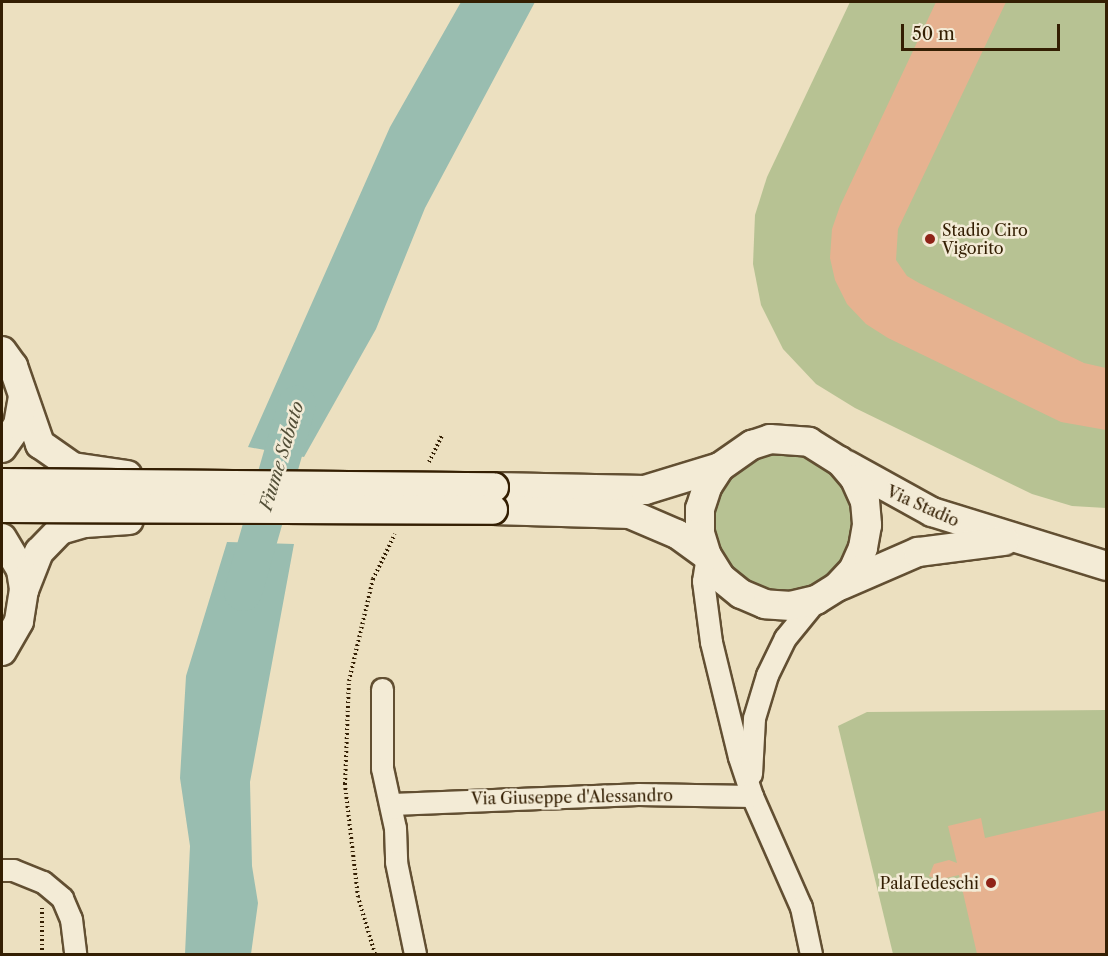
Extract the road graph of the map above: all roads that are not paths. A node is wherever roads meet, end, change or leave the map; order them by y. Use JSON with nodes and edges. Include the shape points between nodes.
{"nodes":[{"id":1,"x":2,"y":351,"type":"edge"},
{"id":2,"x":17,"y":433,"type":"edge"},
{"id":3,"x":840,"y":461,"type":"junction"},
{"id":4,"x":720,"y":467,"type":"junction"},
{"id":5,"x":2,"y":483,"type":"edge"},
{"id":6,"x":215,"y":483,"type":"junction"},
{"id":7,"x":494,"y":499,"type":"junction"},
{"id":8,"x":2,"y":508,"type":"edge"},
{"id":9,"x":198,"y":509,"type":"junction"},
{"id":10,"x":2,"y":538,"type":"edge"},
{"id":11,"x":1012,"y":540,"type":"junction"},
{"id":12,"x":707,"y":556,"type":"junction"},
{"id":13,"x":1107,"y":566,"type":"edge"},
{"id":14,"x":25,"y":577,"type":"junction"},
{"id":15,"x":826,"y":593,"type":"junction"},
{"id":16,"x":2,"y":651,"type":"edge"},
{"id":17,"x":382,"y":689,"type":"dead end"},
{"id":18,"x":752,"y":796,"type":"junction"},
{"id":19,"x":392,"y":804,"type":"junction"},
{"id":20,"x":2,"y":870,"type":"edge"},
{"id":21,"x":75,"y":954,"type":"edge"},
{"id":22,"x":415,"y":954,"type":"edge"},
{"id":23,"x":811,"y":954,"type":"edge"}],
"edges":[{"from":1,"to":2,"type":"main road","via":[[13,366],[23,398]]},
{"from":2,"to":6,"type":"main road","bridge":true,"via":[[74,467]]},
{"from":3,"to":4,"type":"main road","via":[[809,442],[770,440],[735,454]]},
{"from":3,"to":11,"type":"main road","name":"Via Stadio","via":[[932,512]]},
{"from":3,"to":15,"type":"main road","via":[[855,479],[865,501],[867,525],[860,556]]},
{"from":4,"to":7,"type":"main road","via":[[645,490]]},
{"from":4,"to":12,"type":"main road","via":[[707,487],[700,509],[700,533]]},
{"from":5,"to":6,"type":"main road","bridge":true},
{"from":6,"to":7,"type":"main road","bridge":true},
{"from":7,"to":9,"type":"main road","bridge":true},
{"from":7,"to":12,"type":"main road","via":[[630,514],[677,534]]},
{"from":8,"to":9,"type":"main road","bridge":true},
{"from":9,"to":14,"type":"main road","bridge":true,"via":[[85,523],[60,530],[39,552]]},
{"from":10,"to":14,"type":"main road"},
{"from":11,"to":13,"type":"main road","name":"Via Stadio"},
{"from":11,"to":15,"type":"main road","name":"Via Stadio","via":[[918,552]]},
{"from":12,"to":15,"type":"main road","via":[[721,578],[757,601],[791,606]]},
{"from":12,"to":18,"type":"street","via":[[703,581],[711,642]]},
{"from":14,"to":16,"type":"main road","via":[[19,621]]},
{"from":15,"to":18,"type":"street","via":[[785,638],[767,675],[754,718]]},
{"from":17,"to":19,"type":"street","via":[[382,768]]},
{"from":18,"to":19,"type":"street","name":"Via Giuseppe d'Alessandro","via":[[638,794]]},
{"from":18,"to":23,"type":"street","via":[[801,907]]},
{"from":19,"to":22,"type":"street","via":[[396,862]]},
{"from":20,"to":21,"type":"street","via":[[13,870],[43,882],[62,898],[71,920]]}]}
